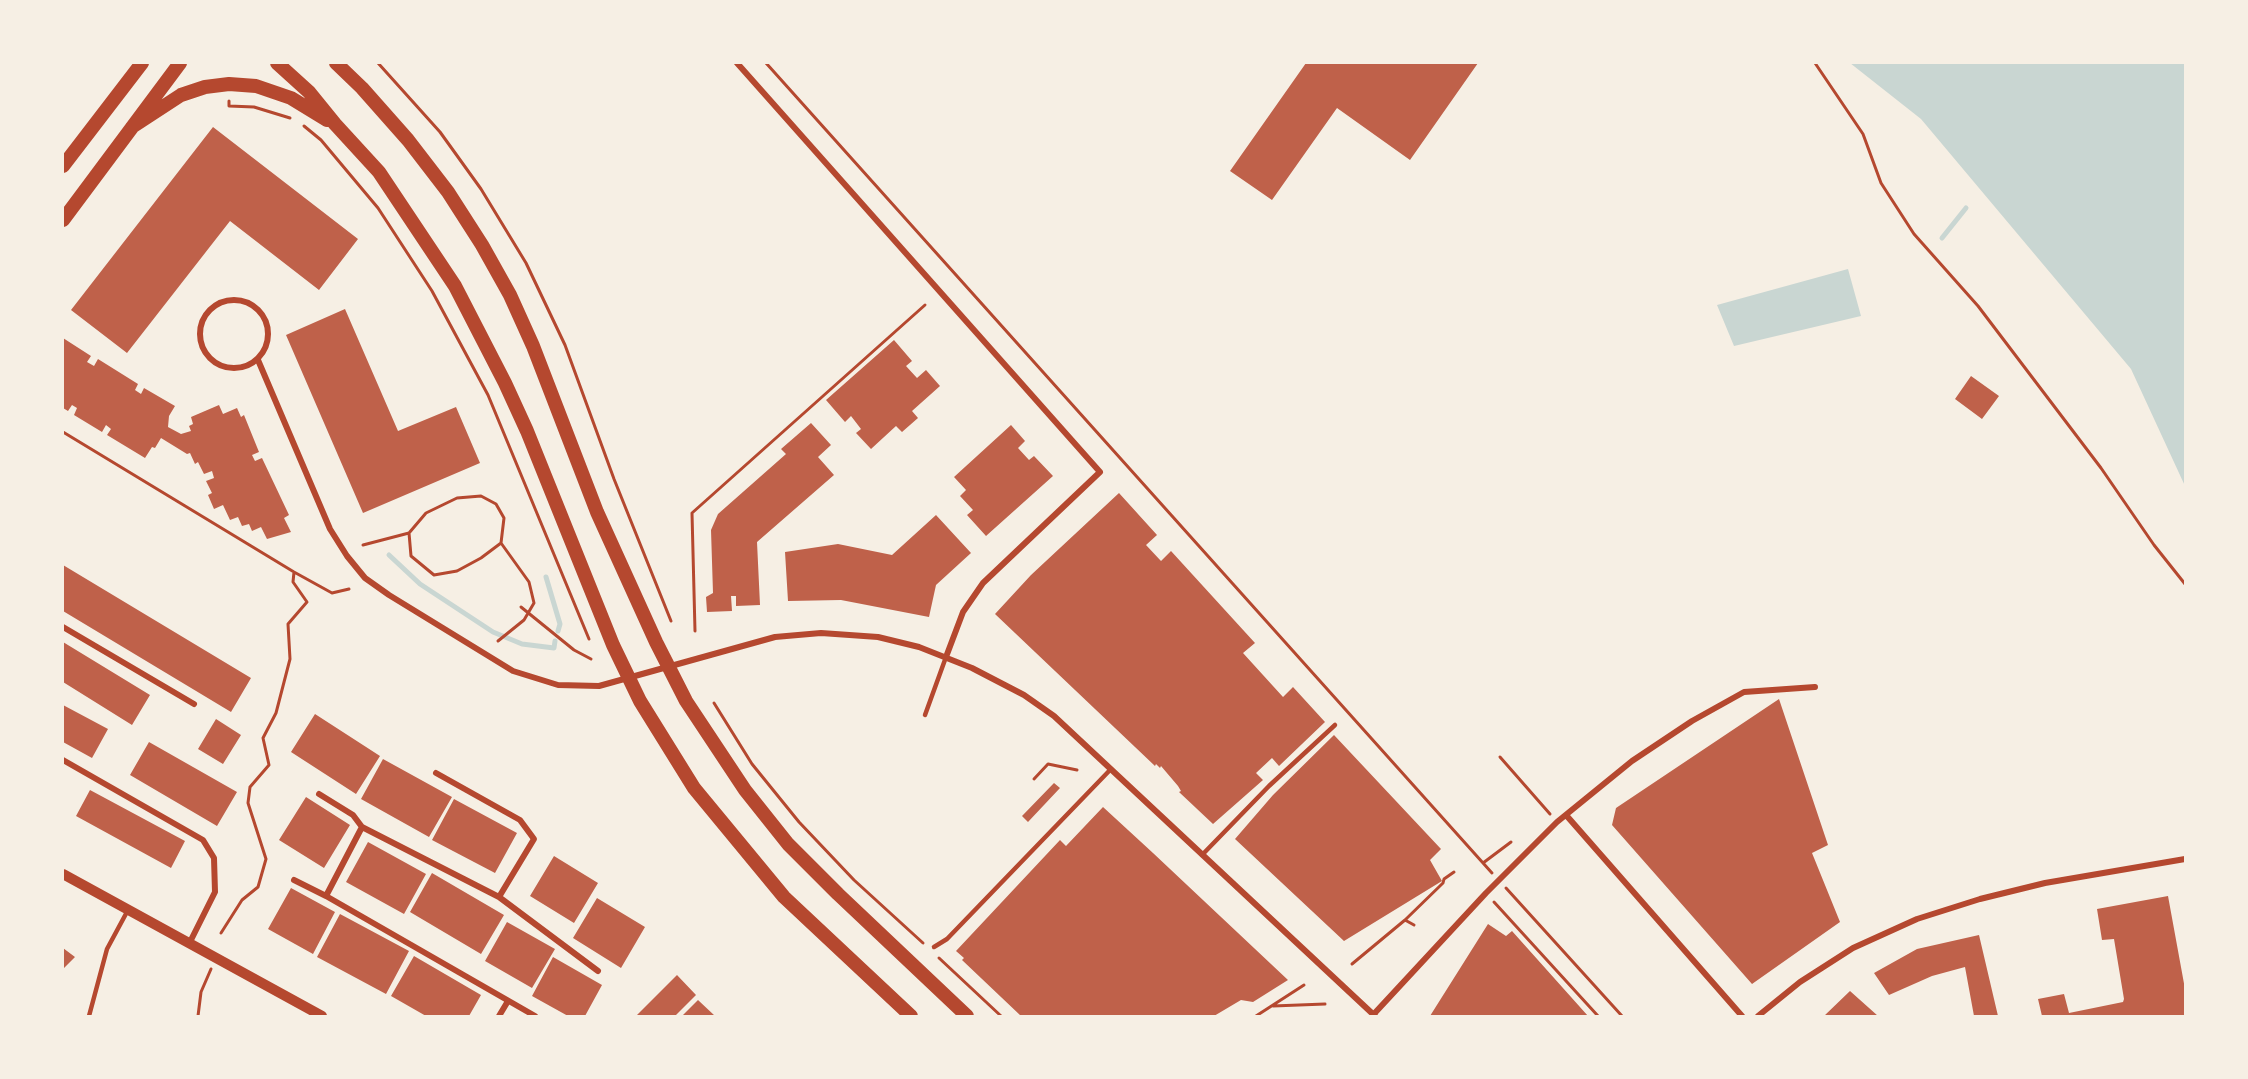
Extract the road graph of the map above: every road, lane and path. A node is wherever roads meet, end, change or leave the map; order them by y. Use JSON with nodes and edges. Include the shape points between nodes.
{"nodes":[{"id":1,"x":180,"y":63,"type":"edge"},
{"id":2,"x":277,"y":63,"type":"edge"},
{"id":3,"x":336,"y":63,"type":"edge"},
{"id":4,"x":737,"y":63,"type":"edge"},
{"id":5,"x":766,"y":63,"type":"edge"},
{"id":6,"x":1815,"y":63,"type":"edge"},
{"id":7,"x":138,"y":66,"type":"edge"},
{"id":8,"x":230,"y":106,"type":"dead end"},
{"id":9,"x":292,"y":119,"type":"dead end"},
{"id":10,"x":298,"y":122,"type":"dead end"},
{"id":11,"x":334,"y":124,"type":"junction"},
{"id":12,"x":132,"y":127,"type":"junction"},
{"id":13,"x":63,"y":166,"type":"edge"},
{"id":14,"x":63,"y":220,"type":"edge"},
{"id":15,"x":925,"y":305,"type":"dead end"},
{"id":16,"x":258,"y":360,"type":"junction"},
{"id":17,"x":63,"y":432,"type":"edge"},
{"id":18,"x":409,"y":533,"type":"junction"},
{"id":19,"x":501,"y":543,"type":"junction"},
{"id":20,"x":363,"y":545,"type":"dead end"},
{"id":21,"x":294,"y":572,"type":"junction"},
{"id":22,"x":2185,"y":584,"type":"edge"},
{"id":23,"x":349,"y":589,"type":"dead end"},
{"id":24,"x":521,"y":607,"type":"dead end"},
{"id":25,"x":528,"y":613,"type":"junction"},
{"id":26,"x":63,"y":627,"type":"edge"},
{"id":27,"x":695,"y":631,"type":"dead end"},
{"id":28,"x":589,"y":639,"type":"dead end"},
{"id":29,"x":499,"y":640,"type":"dead end"},
{"id":30,"x":946,"y":657,"type":"junction"},
{"id":31,"x":591,"y":658,"type":"dead end"},
{"id":32,"x":668,"y":666,"type":"junction"},
{"id":33,"x":628,"y":678,"type":"junction"},
{"id":34,"x":1815,"y":687,"type":"dead end"},
{"id":35,"x":714,"y":703,"type":"dead end"},
{"id":36,"x":194,"y":704,"type":"dead end"},
{"id":37,"x":925,"y":715,"type":"dead end"},
{"id":38,"x":1335,"y":725,"type":"dead end"},
{"id":39,"x":1500,"y":757,"type":"dead end"},
{"id":40,"x":63,"y":760,"type":"edge"},
{"id":41,"x":1077,"y":770,"type":"dead end"},
{"id":42,"x":1110,"y":770,"type":"junction"},
{"id":43,"x":436,"y":773,"type":"dead end"},
{"id":44,"x":1034,"y":778,"type":"dead end"},
{"id":45,"x":319,"y":794,"type":"dead end"},
{"id":46,"x":1566,"y":815,"type":"junction"},
{"id":47,"x":1557,"y":822,"type":"junction"},
{"id":48,"x":362,"y":827,"type":"junction"},
{"id":49,"x":1510,"y":842,"type":"dead end"},
{"id":50,"x":1202,"y":855,"type":"junction"},
{"id":51,"x":2185,"y":859,"type":"edge"},
{"id":52,"x":1483,"y":863,"type":"junction"},
{"id":53,"x":1454,"y":872,"type":"dead end"},
{"id":54,"x":1492,"y":873,"type":"dead end"},
{"id":55,"x":63,"y":874,"type":"edge"},
{"id":56,"x":294,"y":880,"type":"dead end"},
{"id":57,"x":1507,"y":889,"type":"dead end"},
{"id":58,"x":326,"y":896,"type":"junction"},
{"id":59,"x":499,"y":897,"type":"junction"},
{"id":60,"x":1493,"y":901,"type":"dead end"},
{"id":61,"x":128,"y":910,"type":"junction"},
{"id":62,"x":1405,"y":920,"type":"junction"},
{"id":63,"x":1414,"y":925,"type":"dead end"},
{"id":64,"x":221,"y":933,"type":"dead end"},
{"id":65,"x":189,"y":944,"type":"junction"},
{"id":66,"x":932,"y":948,"type":"joint"},
{"id":67,"x":939,"y":957,"type":"dead end"},
{"id":68,"x":1352,"y":964,"type":"dead end"},
{"id":69,"x":211,"y":969,"type":"dead end"},
{"id":70,"x":598,"y":971,"type":"dead end"},
{"id":71,"x":1304,"y":984,"type":"dead end"},
{"id":72,"x":508,"y":1001,"type":"junction"},
{"id":73,"x":1325,"y":1004,"type":"dead end"},
{"id":74,"x":1272,"y":1006,"type":"junction"},
{"id":75,"x":1373,"y":1015,"type":"edge"},
{"id":76,"x":89,"y":1016,"type":"edge"},
{"id":77,"x":198,"y":1016,"type":"edge"},
{"id":78,"x":322,"y":1016,"type":"edge"},
{"id":79,"x":499,"y":1016,"type":"edge"},
{"id":80,"x":535,"y":1016,"type":"edge"},
{"id":81,"x":911,"y":1016,"type":"edge"},
{"id":82,"x":967,"y":1016,"type":"edge"},
{"id":83,"x":1001,"y":1016,"type":"edge"},
{"id":84,"x":1256,"y":1016,"type":"edge"},
{"id":85,"x":1598,"y":1016,"type":"edge"},
{"id":86,"x":1622,"y":1016,"type":"edge"},
{"id":87,"x":1742,"y":1016,"type":"edge"},
{"id":88,"x":1758,"y":1016,"type":"edge"}],
"edges":[{"from":1,"to":12,"type":"main road"},
{"from":2,"to":11,"type":"main road","via":[[309,92]]},
{"from":3,"to":32,"type":"main road","via":[[408,140],[441,183],[510,295],[597,512]]},
{"from":4,"to":30,"type":"street","via":[[1100,472],[983,583],[963,612]]},
{"from":5,"to":52,"type":"path"},
{"from":6,"to":22,"type":"path","via":[[1863,134],[1881,183],[1914,234],[1978,306]]},
{"from":7,"to":13,"type":"main road"},
{"from":8,"to":9,"type":"path","via":[[254,107]]},
{"from":10,"to":28,"type":"path","via":[[321,140],[378,208],[432,291],[488,395]]},
{"from":11,"to":12,"type":"main road","via":[[291,98],[256,86],[229,84],[180,94]]},
{"from":11,"to":33,"type":"main road","via":[[379,172],[460,295],[527,431]]},
{"from":12,"to":14,"type":"main road"},
{"from":15,"to":27,"type":"path","via":[[693,513]]},
{"from":16,"to":16,"type":"street","via":[[268,340],[265,319],[258,310],[238,300],[217,304],[202,322],[201,344],[206,355],[225,368],[237,369]]},
{"from":16,"to":33,"type":"street","via":[[330,529],[365,578],[513,671],[558,685],[598,686]]},
{"from":17,"to":21,"type":"path"},
{"from":18,"to":19,"type":"path","via":[[411,556],[434,575],[457,571]]},
{"from":18,"to":19,"type":"path","via":[[426,513],[457,498],[481,496],[496,504],[504,518]]},
{"from":18,"to":20,"type":"path"},
{"from":19,"to":25,"type":"path","via":[[529,582],[534,603]]},
{"from":21,"to":23,"type":"path","via":[[332,592]]},
{"from":21,"to":64,"type":"path","via":[[293,582],[307,602],[288,624],[290,659],[276,713],[263,738],[269,765],[250,787],[248,803],[266,859],[258,887],[242,900]]},
{"from":24,"to":25,"type":"path"},
{"from":25,"to":29,"type":"path"},
{"from":25,"to":31,"type":"path","via":[[573,650]]},
{"from":26,"to":36,"type":"street"},
{"from":30,"to":32,"type":"street","via":[[878,637],[821,633],[775,637]]},
{"from":30,"to":37,"type":"lane"},
{"from":30,"to":42,"type":"street","via":[[1024,695],[1054,716]]},
{"from":32,"to":33,"type":"street"},
{"from":32,"to":82,"type":"main road","via":[[744,790],[788,844]]},
{"from":33,"to":81,"type":"main road","via":[[694,788],[733,837],[784,897]]},
{"from":34,"to":46,"type":"street","via":[[1744,692],[1632,761]]},
{"from":35,"to":66,"type":"path","via":[[752,764],[799,822],[854,880]]},
{"from":38,"to":50,"type":"lane"},
{"from":39,"to":47,"type":"path"},
{"from":40,"to":65,"type":"street","via":[[203,840],[214,858],[214,892]]},
{"from":41,"to":44,"type":"path","via":[[1048,764]]},
{"from":42,"to":50,"type":"street"},
{"from":42,"to":66,"type":"lane","via":[[947,939]]},
{"from":43,"to":59,"type":"street","via":[[519,820],[534,838]]},
{"from":45,"to":48,"type":"street","via":[[353,815]]},
{"from":46,"to":47,"type":"street"},
{"from":46,"to":87,"type":"street"},
{"from":47,"to":75,"type":"street"},
{"from":48,"to":58,"type":"street"},
{"from":48,"to":59,"type":"street"},
{"from":49,"to":52,"type":"path"},
{"from":50,"to":75,"type":"street"},
{"from":51,"to":88,"type":"street","via":[[2046,883],[1917,919],[1853,948],[1800,982]]},
{"from":52,"to":54,"type":"path"},
{"from":53,"to":62,"type":"path"},
{"from":55,"to":61,"type":"street"},
{"from":56,"to":58,"type":"street"},
{"from":57,"to":86,"type":"path"},
{"from":58,"to":72,"type":"street"},
{"from":59,"to":70,"type":"street"},
{"from":60,"to":85,"type":"path"},
{"from":61,"to":65,"type":"street"},
{"from":61,"to":76,"type":"lane","via":[[106,949]]},
{"from":62,"to":63,"type":"path"},
{"from":62,"to":68,"type":"path"},
{"from":65,"to":78,"type":"street"},
{"from":67,"to":83,"type":"path"},
{"from":69,"to":77,"type":"path","via":[[201,992]]},
{"from":71,"to":74,"type":"path"},
{"from":72,"to":79,"type":"street"},
{"from":72,"to":80,"type":"street"},
{"from":73,"to":74,"type":"path"},
{"from":74,"to":84,"type":"path"}]}
